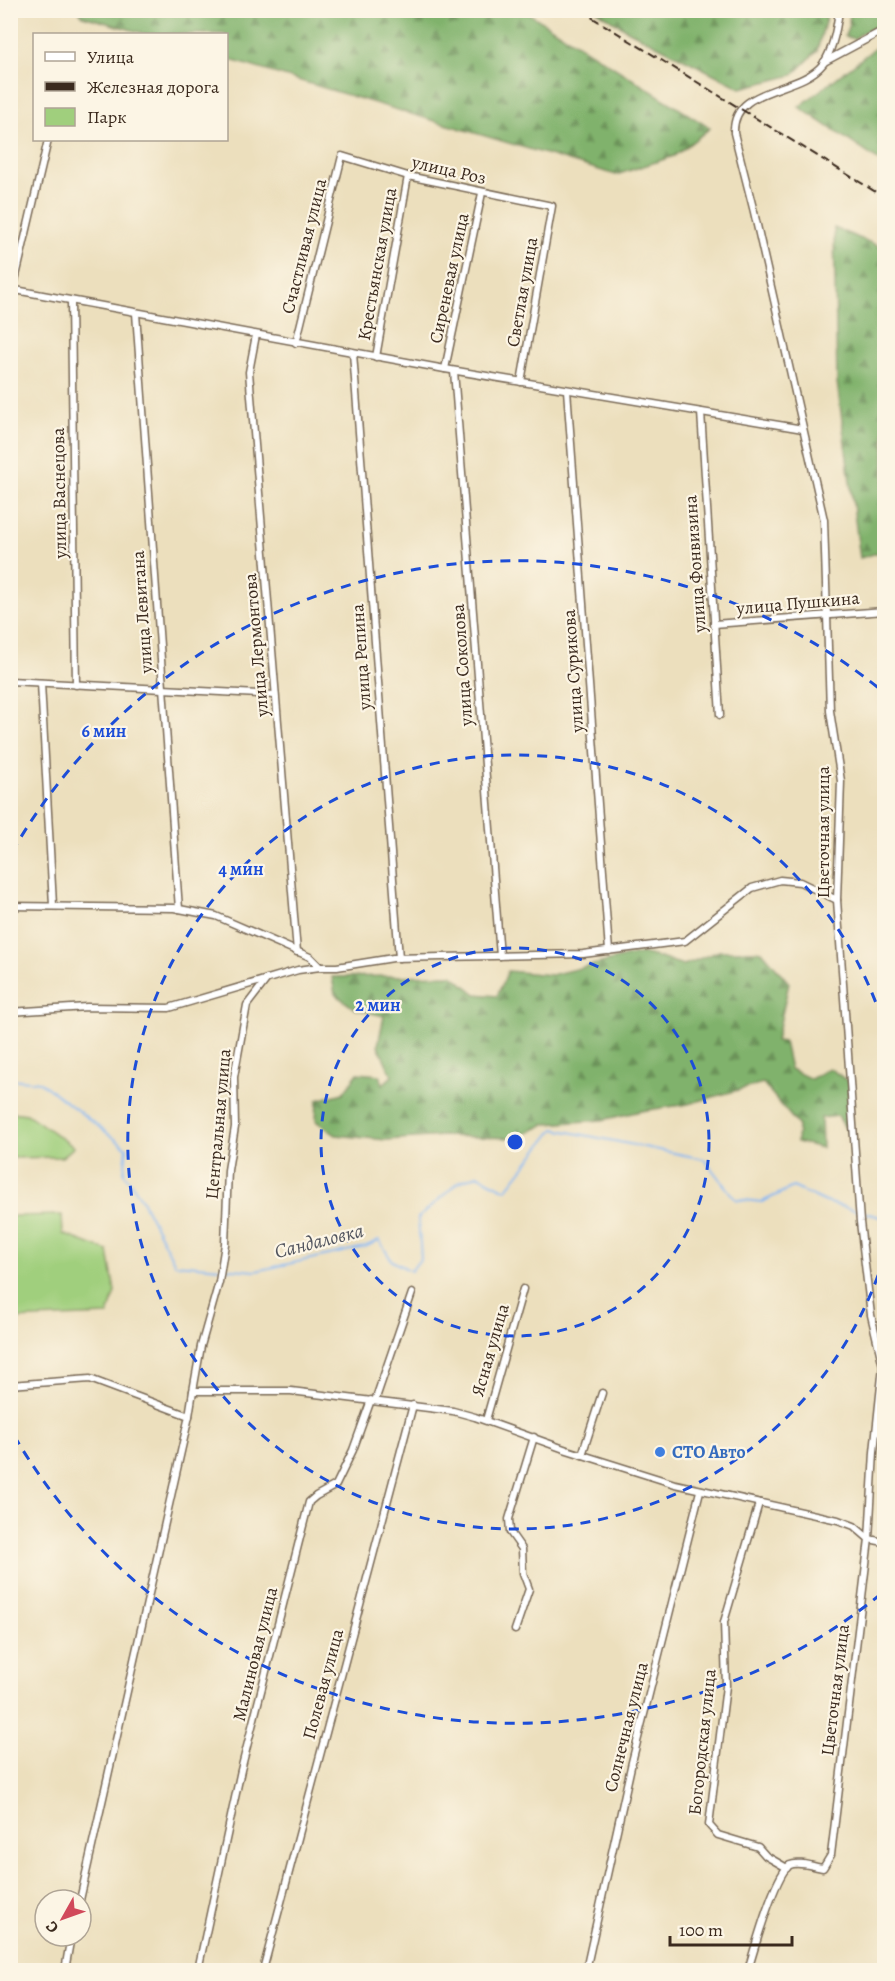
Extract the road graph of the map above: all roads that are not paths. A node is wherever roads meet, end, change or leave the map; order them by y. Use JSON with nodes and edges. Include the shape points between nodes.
{"nodes":[{"id":1,"x":838,"y":10,"type":"edge"},
{"id":2,"x":885,"y":30,"type":"edge"},
{"id":3,"x":824,"y":63,"type":"junction"},
{"id":4,"x":48,"y":141,"type":"edge"},
{"id":5,"x":342,"y":156,"type":"joint"},
{"id":6,"x":408,"y":176,"type":"junction"},
{"id":7,"x":482,"y":193,"type":"junction"},
{"id":8,"x":552,"y":206,"type":"joint"},
{"id":9,"x":12,"y":289,"type":"edge"},
{"id":10,"x":71,"y":301,"type":"junction"},
{"id":11,"x":136,"y":313,"type":"junction"},
{"id":12,"x":256,"y":335,"type":"junction"},
{"id":13,"x":296,"y":343,"type":"junction"},
{"id":14,"x":353,"y":353,"type":"junction"},
{"id":15,"x":376,"y":357,"type":"junction"},
{"id":16,"x":445,"y":369,"type":"junction"},
{"id":17,"x":454,"y":371,"type":"junction"},
{"id":18,"x":521,"y":382,"type":"junction"},
{"id":19,"x":567,"y":390,"type":"junction"},
{"id":20,"x":700,"y":412,"type":"junction"},
{"id":21,"x":803,"y":429,"type":"junction"},
{"id":22,"x":885,"y":611,"type":"edge"},
{"id":23,"x":827,"y":615,"type":"junction"},
{"id":24,"x":714,"y":624,"type":"junction"},
{"id":25,"x":10,"y":681,"type":"edge"},
{"id":26,"x":41,"y":683,"type":"junction"},
{"id":27,"x":76,"y":685,"type":"junction"},
{"id":28,"x":163,"y":689,"type":"junction"},
{"id":29,"x":275,"y":695,"type":"junction"},
{"id":30,"x":720,"y":715,"type":"dead end"},
{"id":31,"x":837,"y":900,"type":"junction"},
{"id":32,"x":53,"y":905,"type":"junction"},
{"id":33,"x":10,"y":906,"type":"edge"},
{"id":34,"x":179,"y":909,"type":"junction"},
{"id":35,"x":609,"y":951,"type":"junction"},
{"id":36,"x":297,"y":952,"type":"junction"},
{"id":37,"x":500,"y":956,"type":"junction"},
{"id":38,"x":399,"y":958,"type":"junction"},
{"id":39,"x":320,"y":967,"type":"junction"},
{"id":40,"x":267,"y":978,"type":"junction"},
{"id":41,"x":10,"y":1011,"type":"edge"},
{"id":42,"x":523,"y":1289,"type":"dead end"},
{"id":43,"x":412,"y":1293,"type":"dead end"},
{"id":44,"x":884,"y":1366,"type":"edge"},
{"id":45,"x":10,"y":1385,"type":"edge"},
{"id":46,"x":193,"y":1391,"type":"junction"},
{"id":47,"x":602,"y":1393,"type":"dead end"},
{"id":48,"x":373,"y":1401,"type":"junction"},
{"id":49,"x":413,"y":1405,"type":"junction"},
{"id":50,"x":189,"y":1416,"type":"junction"},
{"id":51,"x":486,"y":1420,"type":"junction"},
{"id":52,"x":534,"y":1437,"type":"junction"},
{"id":53,"x":582,"y":1455,"type":"junction"},
{"id":54,"x":700,"y":1491,"type":"junction"},
{"id":55,"x":759,"y":1503,"type":"junction"},
{"id":56,"x":869,"y":1539,"type":"junction"},
{"id":57,"x":885,"y":1542,"type":"edge"},
{"id":58,"x":515,"y":1630,"type":"dead end"},
{"id":59,"x":787,"y":1868,"type":"junction"},
{"id":60,"x":83,"y":1888,"type":"edge"},
{"id":61,"x":69,"y":1948,"type":"edge"},
{"id":62,"x":65,"y":1971,"type":"edge"},
{"id":63,"x":198,"y":1971,"type":"edge"},
{"id":64,"x":264,"y":1971,"type":"edge"},
{"id":65,"x":585,"y":1971,"type":"edge"},
{"id":66,"x":748,"y":1971,"type":"edge"}],
"edges":[{"from":1,"to":3,"type":"street","via":[[833,41]]},
{"from":2,"to":3,"type":"street","name":"Цветочная улица"},
{"from":3,"to":21,"type":"street","name":"Цветочная улица","via":[[800,80],[747,102],[733,125]]},
{"from":4,"to":9,"type":"street"},
{"from":5,"to":6,"type":"street","name":"улица Роз"},
{"from":5,"to":13,"type":"street","name":"Счастливая улица"},
{"from":6,"to":7,"type":"street","name":"улица Роз"},
{"from":6,"to":15,"type":"street","name":"Крестьянская улица"},
{"from":7,"to":8,"type":"street","name":"улица Роз"},
{"from":7,"to":16,"type":"street","name":"Сиреневая улица"},
{"from":8,"to":18,"type":"street","name":"Светлая улица"},
{"from":9,"to":10,"type":"street"},
{"from":10,"to":11,"type":"street"},
{"from":10,"to":27,"type":"street","name":"улица Васнецова"},
{"from":11,"to":12,"type":"street"},
{"from":11,"to":28,"type":"street","name":"улица Левитана"},
{"from":12,"to":13,"type":"street"},
{"from":12,"to":29,"type":"street","name":"улица Лермонтова","via":[[249,372]]},
{"from":13,"to":14,"type":"street"},
{"from":14,"to":15,"type":"street"},
{"from":14,"to":38,"type":"street","name":"улица Репина"},
{"from":15,"to":16,"type":"street"},
{"from":16,"to":17,"type":"street"},
{"from":17,"to":18,"type":"street"},
{"from":17,"to":37,"type":"street","name":"улица Соколова"},
{"from":18,"to":19,"type":"street"},
{"from":19,"to":20,"type":"street"},
{"from":19,"to":35,"type":"street","name":"улица Сурикова"},
{"from":20,"to":21,"type":"street"},
{"from":20,"to":24,"type":"street","name":"улица Фонвизина"},
{"from":21,"to":23,"type":"street","name":"Цветочная улица","via":[[824,520]]},
{"from":22,"to":23,"type":"street","name":"улица Пушкина"},
{"from":23,"to":24,"type":"street","name":"улица Пушкина"},
{"from":23,"to":31,"type":"street","name":"Цветочная улица","via":[[830,711],[841,781]]},
{"from":24,"to":30,"type":"street","name":"улица Фонвизина"},
{"from":25,"to":26,"type":"street"},
{"from":26,"to":27,"type":"street"},
{"from":26,"to":32,"type":"street"},
{"from":27,"to":28,"type":"street"},
{"from":28,"to":29,"type":"street"},
{"from":28,"to":34,"type":"street","name":"улица Левитана"},
{"from":29,"to":36,"type":"street","name":"улица Лермонтова"},
{"from":31,"to":35,"type":"street","via":[[800,882],[780,880],[752,888],[685,941]]},
{"from":31,"to":44,"type":"street","name":"Цветочная улица","via":[[860,1222],[871,1315]]},
{"from":32,"to":33,"type":"street"},
{"from":32,"to":34,"type":"street"},
{"from":34,"to":36,"type":"street","via":[[216,916]]},
{"from":35,"to":37,"type":"street"},
{"from":36,"to":39,"type":"street"},
{"from":37,"to":38,"type":"street"},
{"from":38,"to":39,"type":"street"},
{"from":39,"to":40,"type":"street"},
{"from":40,"to":41,"type":"street","via":[[169,1008]]},
{"from":40,"to":46,"type":"street","name":"Центральная улица","via":[[247,1005],[234,1077],[235,1127],[228,1170],[225,1244]]},
{"from":42,"to":51,"type":"street","name":"Ясная улица"},
{"from":43,"to":48,"type":"street","name":"Малиновая улица"},
{"from":44,"to":56,"type":"street","name":"Цветочная улица"},
{"from":45,"to":50,"type":"street","via":[[90,1379]]},
{"from":46,"to":48,"type":"street","via":[[291,1391]]},
{"from":46,"to":50,"type":"street","name":"Центральная улица"},
{"from":47,"to":53,"type":"street"},
{"from":48,"to":49,"type":"street"},
{"from":48,"to":63,"type":"street","name":"Малиновая улица","via":[[336,1485],[309,1502],[241,1770]]},
{"from":49,"to":51,"type":"street"},
{"from":49,"to":64,"type":"street","name":"Полевая улица"},
{"from":50,"to":60,"type":"street","name":"Центральная улица"},
{"from":51,"to":52,"type":"street"},
{"from":52,"to":53,"type":"street"},
{"from":52,"to":58,"type":"street","via":[[509,1519],[510,1532],[522,1549],[523,1573],[529,1589]]},
{"from":53,"to":54,"type":"street"},
{"from":54,"to":55,"type":"street"},
{"from":54,"to":65,"type":"street","name":"Солнечная улица"},
{"from":55,"to":56,"type":"street","via":[[838,1520],[854,1526]]},
{"from":55,"to":59,"type":"street","name":"Богородская улица","via":[[724,1622],[726,1686],[709,1825],[718,1834],[758,1847],[765,1856]]},
{"from":56,"to":57,"type":"street"},
{"from":56,"to":59,"type":"street","name":"Цветочная улица","via":[[831,1855],[823,1868],[797,1863]]},
{"from":59,"to":66,"type":"street","via":[[778,1882]]},
{"from":61,"to":62,"type":"street"}]}
